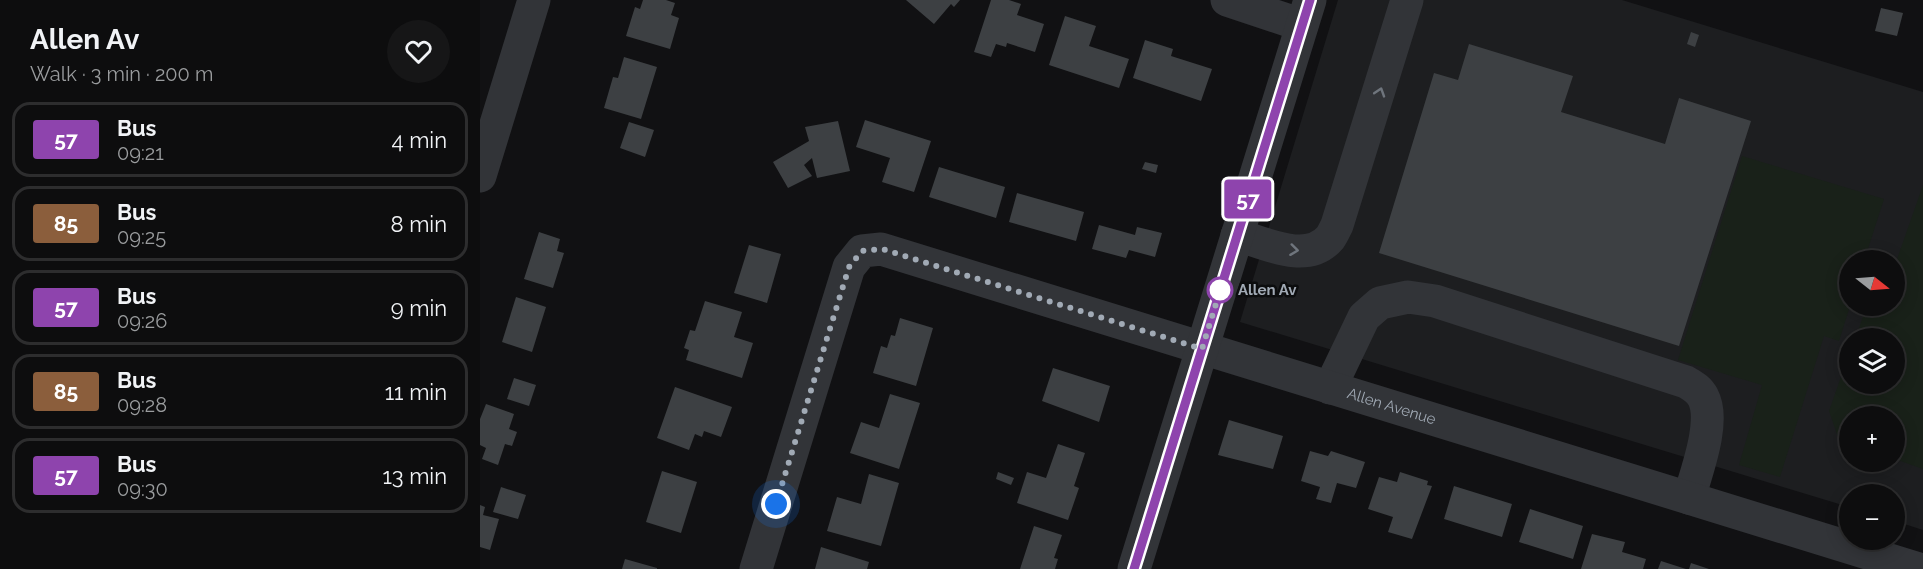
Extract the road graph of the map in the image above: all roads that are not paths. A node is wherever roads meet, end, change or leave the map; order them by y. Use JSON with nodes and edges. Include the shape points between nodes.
{"nodes":[{"id":1,"x":534,"y":0,"type":"edge"},
{"id":2,"x":1227,"y":0,"type":"edge"},
{"id":3,"x":1407,"y":0,"type":"edge"},
{"id":4,"x":1306,"y":12,"type":"edge"},
{"id":5,"x":480,"y":176,"type":"edge"},
{"id":6,"x":1237,"y":235,"type":"junction"},
{"id":7,"x":1202,"y":349,"type":"junction"},
{"id":8,"x":1330,"y":388,"type":"junction"},
{"id":9,"x":1689,"y":498,"type":"junction"},
{"id":10,"x":756,"y":569,"type":"edge"},
{"id":11,"x":1134,"y":569,"type":"edge"},
{"id":12,"x":1919,"y":569,"type":"edge"}],
"edges":[{"from":1,"to":5,"type":"street"},
{"from":2,"to":4,"type":"street"},
{"from":6,"to":3,"type":"street","one_way":true,"via":[[1294,251],[1310,250],[1331,237]]},
{"from":4,"to":6,"type":"street"},
{"from":6,"to":7,"type":"street"},
{"from":7,"to":8,"type":"street","name":"Allen Avenue"},
{"from":7,"to":10,"type":"street","name":"Allen Avenue","via":[[882,249],[862,251],[849,267]]},
{"from":7,"to":11,"type":"street"},
{"from":8,"to":9,"type":"street","name":"Allen Avenue"},
{"from":8,"to":9,"type":"street","via":[[1364,317],[1380,303],[1408,297],[1435,301],[1686,382],[1699,390],[1708,413]]},
{"from":9,"to":12,"type":"street","name":"Allen Avenue"}]}
